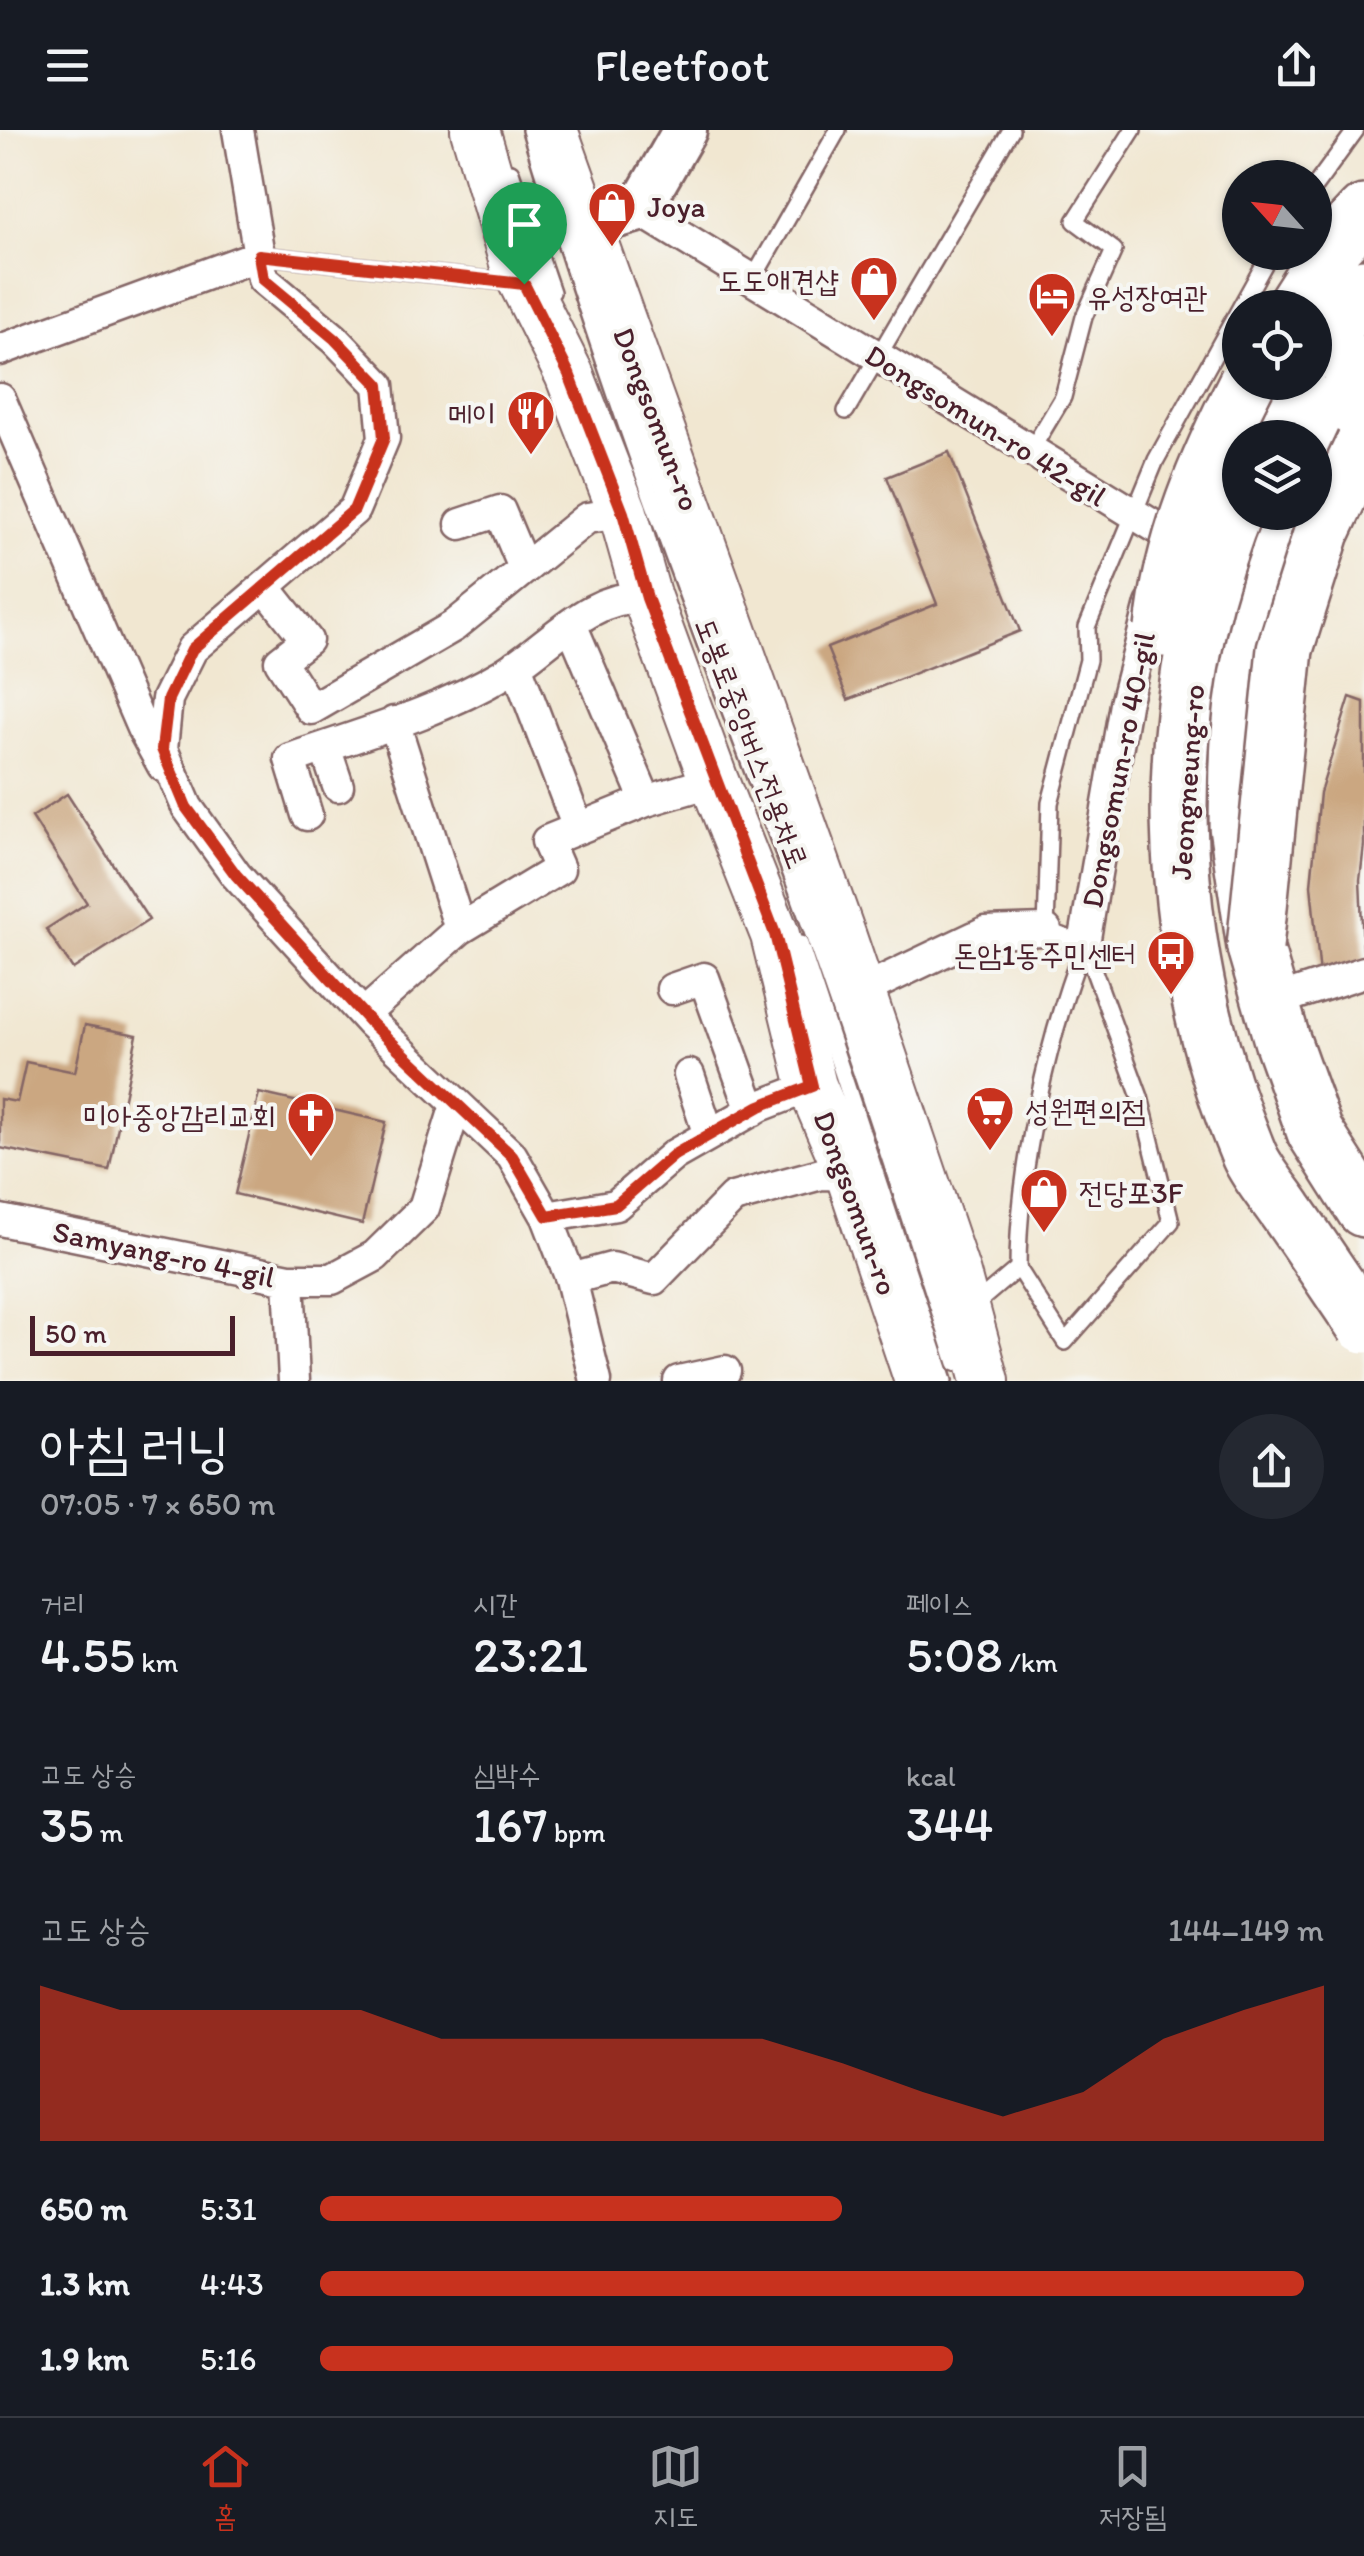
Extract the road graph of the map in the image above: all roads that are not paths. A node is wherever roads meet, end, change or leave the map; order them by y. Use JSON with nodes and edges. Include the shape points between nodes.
{"nodes":[{"id":1,"x":238,"y":130,"type":"edge"},
{"id":2,"x":530,"y":130,"type":"edge"},
{"id":3,"x":553,"y":130,"type":"edge"},
{"id":4,"x":685,"y":130,"type":"edge"},
{"id":5,"x":838,"y":130,"type":"edge"},
{"id":6,"x":1011,"y":130,"type":"edge"},
{"id":7,"x":1133,"y":130,"type":"edge"},
{"id":8,"x":1356,"y":130,"type":"edge"},
{"id":9,"x":489,"y":139,"type":"edge"},
{"id":10,"x":1332,"y":163,"type":"edge"},
{"id":11,"x":1364,"y":201,"type":"edge"},
{"id":12,"x":640,"y":210,"type":"junction"},
{"id":13,"x":587,"y":225,"type":"junction"},
{"id":14,"x":1353,"y":250,"type":"edge"},
{"id":15,"x":261,"y":267,"type":"junction"},
{"id":16,"x":753,"y":279,"type":"junction"},
{"id":17,"x":524,"y":284,"type":"junction"},
{"id":18,"x":1296,"y":290,"type":"edge"},
{"id":19,"x":1312,"y":290,"type":"edge"},
{"id":20,"x":1364,"y":302,"type":"edge"},
{"id":21,"x":1332,"y":306,"type":"edge"},
{"id":22,"x":1222,"y":341,"type":"edge"},
{"id":23,"x":1332,"y":348,"type":"edge"},
{"id":24,"x":0,"y":350,"type":"edge"},
{"id":25,"x":876,"y":356,"type":"junction"},
{"id":26,"x":1364,"y":363,"type":"edge"},
{"id":27,"x":0,"y":399,"type":"edge"},
{"id":28,"x":1228,"y":400,"type":"edge"},
{"id":29,"x":1240,"y":400,"type":"edge"},
{"id":30,"x":846,"y":411,"type":"dead end"},
{"id":31,"x":1364,"y":415,"type":"edge"},
{"id":32,"x":1332,"y":422,"type":"edge"},
{"id":33,"x":1364,"y":443,"type":"edge"},
{"id":34,"x":1030,"y":452,"type":"junction"},
{"id":35,"x":1332,"y":467,"type":"edge"},
{"id":36,"x":1364,"y":500,"type":"edge"},
{"id":37,"x":623,"y":513,"type":"junction"},
{"id":38,"x":1131,"y":516,"type":"junction"},
{"id":39,"x":461,"y":524,"type":"dead end"},
{"id":40,"x":1226,"y":530,"type":"edge"},
{"id":41,"x":1238,"y":530,"type":"edge"},
{"id":42,"x":1281,"y":530,"type":"edge"},
{"id":43,"x":1293,"y":530,"type":"edge"},
{"id":44,"x":1169,"y":537,"type":"junction"},
{"id":45,"x":1223,"y":566,"type":"junction"},
{"id":46,"x":524,"y":568,"type":"junction"},
{"id":47,"x":266,"y":586,"type":"junction"},
{"id":48,"x":1277,"y":596,"type":"junction"},
{"id":49,"x":647,"y":598,"type":"junction"},
{"id":50,"x":570,"y":624,"type":"junction"},
{"id":51,"x":516,"y":665,"type":"junction"},
{"id":52,"x":704,"y":702,"type":"dead end"},
{"id":53,"x":394,"y":722,"type":"junction"},
{"id":54,"x":325,"y":746,"type":"junction"},
{"id":55,"x":714,"y":781,"type":"junction"},
{"id":56,"x":338,"y":786,"type":"dead end"},
{"id":57,"x":646,"y":801,"type":"junction"},
{"id":58,"x":186,"y":807,"type":"junction"},
{"id":59,"x":306,"y":815,"type":"dead end"},
{"id":60,"x":752,"y":822,"type":"dead end"},
{"id":61,"x":578,"y":828,"type":"junction"},
{"id":62,"x":1185,"y":886,"type":"junction"},
{"id":63,"x":460,"y":929,"type":"junction"},
{"id":64,"x":1046,"y":930,"type":"junction"},
{"id":65,"x":1084,"y":944,"type":"junction"},
{"id":66,"x":1255,"y":947,"type":"junction"},
{"id":67,"x":1364,"y":972,"type":"edge"},
{"id":68,"x":672,"y":989,"type":"dead end"},
{"id":69,"x":858,"y":992,"type":"junction"},
{"id":70,"x":1278,"y":1000,"type":"junction"},
{"id":71,"x":364,"y":1014,"type":"junction"},
{"id":72,"x":690,"y":1075,"type":"dead end"},
{"id":73,"x":812,"y":1086,"type":"junction"},
{"id":74,"x":456,"y":1105,"type":"junction"},
{"id":75,"x":752,"y":1111,"type":"junction"},
{"id":76,"x":709,"y":1135,"type":"junction"},
{"id":77,"x":850,"y":1175,"type":"junction"},
{"id":78,"x":1364,"y":1193,"type":"edge"},
{"id":79,"x":1364,"y":1210,"type":"edge"},
{"id":80,"x":547,"y":1216,"type":"junction"},
{"id":81,"x":0,"y":1220,"type":"edge"},
{"id":82,"x":1018,"y":1268,"type":"junction"},
{"id":83,"x":288,"y":1279,"type":"junction"},
{"id":84,"x":571,"y":1279,"type":"junction"},
{"id":85,"x":965,"y":1313,"type":"junction"},
{"id":86,"x":1364,"y":1313,"type":"edge"},
{"id":87,"x":1364,"y":1324,"type":"edge"},
{"id":88,"x":725,"y":1372,"type":"dead end"},
{"id":89,"x":973,"y":1378,"type":"edge"},
{"id":90,"x":294,"y":1381,"type":"edge"},
{"id":91,"x":596,"y":1381,"type":"edge"},
{"id":92,"x":678,"y":1381,"type":"edge"},
{"id":93,"x":919,"y":1381,"type":"edge"}],
"edges":[{"from":1,"to":15,"type":"street"},
{"from":2,"to":89,"type":"lane","name":"도봉로중앙버스전용차로","via":[[580,297],[703,648]]},
{"from":3,"to":13,"type":"main road","name":"Dongsomun-ro"},
{"from":4,"to":12,"type":"street"},
{"from":5,"to":16,"type":"lane"},
{"from":6,"to":25,"type":"lane"},
{"from":7,"to":34,"type":"lane","via":[[1075,222],[1114,250],[1084,317],[1063,397]]},
{"from":8,"to":10,"type":"lane"},
{"from":9,"to":17,"type":"main road","name":"Dongsomun-ro"},
{"from":9,"to":52,"type":"lane","name":"도봉로중앙버스전용차로","via":[[613,448]]},
{"from":11,"to":18,"type":"street"},
{"from":12,"to":13,"type":"street"},
{"from":12,"to":16,"type":"street","name":"Dongsomun-ro 42-gil"},
{"from":13,"to":69,"type":"main road","name":"Dongsomun-ro"},
{"from":14,"to":19,"type":"highway"},
{"from":14,"to":21,"type":"highway"},
{"from":15,"to":17,"type":"lane"},
{"from":15,"to":24,"type":"street"},
{"from":15,"to":47,"type":"street","via":[[379,385],[384,438],[354,510]]},
{"from":16,"to":25,"type":"street","name":"Dongsomun-ro 42-gil"},
{"from":17,"to":37,"type":"main road","name":"Dongsomun-ro","via":[[569,374]]},
{"from":20,"to":23,"type":"main road"},
{"from":22,"to":38,"type":"lane"},
{"from":25,"to":30,"type":"lane"},
{"from":25,"to":34,"type":"street","name":"Dongsomun-ro 42-gil"},
{"from":26,"to":32,"type":"highway"},
{"from":27,"to":58,"type":"street","via":[[142,728]]},
{"from":28,"to":44,"type":"street","name":"Dongsomun-ro 40-gil"},
{"from":29,"to":62,"type":"highway","bridge":true,"via":[[1186,517],[1167,592],[1159,673],[1161,814]]},
{"from":31,"to":35,"type":"main road"},
{"from":33,"to":66,"type":"highway","bridge":true,"via":[[1322,532],[1286,649]]},
{"from":34,"to":38,"type":"street","name":"Dongsomun-ro 42-gil"},
{"from":36,"to":48,"type":"main road","via":[[1335,541]]},
{"from":37,"to":46,"type":"street","via":[[587,518]]},
{"from":37,"to":49,"type":"main road","name":"Dongsomun-ro"},
{"from":38,"to":44,"type":"street","name":"Dongsomun-ro 42-gil"},
{"from":38,"to":64,"type":"lane","via":[[1086,627],[1088,660],[1050,803]]},
{"from":39,"to":46,"type":"street","via":[[500,511]]},
{"from":40,"to":62,"type":"highway","bridge":true,"via":[[1189,658],[1180,738]]},
{"from":41,"to":45,"type":"main road","name":"Jeongneung-ro"},
{"from":42,"to":66,"type":"highway","bridge":true,"via":[[1238,689],[1237,826]]},
{"from":43,"to":48,"type":"main road","name":"Jeongneung-ro"},
{"from":44,"to":45,"type":"street","name":"Dongsomun-ro 42-gil"},
{"from":44,"to":65,"type":"street","name":"Dongsomun-ro 40-gil","via":[[1125,704]]},
{"from":45,"to":86,"type":"main road","name":"Jeongneung-ro","via":[[1197,642],[1177,877],[1195,1014],[1252,1142]]},
{"from":46,"to":47,"type":"street","via":[[454,626],[311,709],[280,661],[307,640]]},
{"from":47,"to":58,"type":"street","via":[[192,649],[168,699],[162,749]]},
{"from":48,"to":70,"type":"main road","name":"Jeongneung-ro","via":[[1250,706],[1258,903]]},
{"from":49,"to":50,"type":"street","via":[[622,595]]},
{"from":49,"to":55,"type":"main road","name":"Dongsomun-ro"},
{"from":50,"to":51,"type":"street"},
{"from":50,"to":57,"type":"street"},
{"from":51,"to":53,"type":"street"},
{"from":51,"to":61,"type":"street"},
{"from":53,"to":54,"type":"street"},
{"from":53,"to":63,"type":"street"},
{"from":54,"to":56,"type":"street"},
{"from":54,"to":59,"type":"street","via":[[290,759]]},
{"from":55,"to":57,"type":"street"},
{"from":55,"to":73,"type":"main road","name":"Dongsomun-ro","via":[[775,934]]},
{"from":57,"to":61,"type":"street"},
{"from":58,"to":71,"type":"street","via":[[236,875]]},
{"from":60,"to":89,"type":"lane","name":"도봉로중앙버스전용차로","via":[[860,1118]]},
{"from":61,"to":63,"type":"street","via":[[548,840],[558,868]]},
{"from":62,"to":87,"type":"highway","bridge":true,"via":[[1212,1048],[1251,1159]]},
{"from":63,"to":71,"type":"street"},
{"from":64,"to":65,"type":"lane","name":"Dongsomun-ro 40-gil"},
{"from":64,"to":69,"type":"street","via":[[984,932]]},
{"from":65,"to":82,"type":"lane","name":"Dongsomun-ro 40-gil","via":[[1052,1044],[1018,1224]]},
{"from":65,"to":82,"type":"lane","via":[[1140,1097],[1171,1222],[1065,1342]]},
{"from":66,"to":79,"type":"highway","via":[[1315,1132]]},
{"from":67,"to":70,"type":"street"},
{"from":68,"to":75,"type":"street","via":[[704,978]]},
{"from":69,"to":85,"type":"main road","name":"Dongsomun-ro"},
{"from":70,"to":78,"type":"main road","name":"Jeongneung-ro","via":[[1323,1131]]},
{"from":71,"to":74,"type":"street"},
{"from":72,"to":76,"type":"street"},
{"from":73,"to":75,"type":"street"},
{"from":73,"to":77,"type":"main road","name":"Dongsomun-ro"},
{"from":74,"to":80,"type":"street","via":[[512,1156]]},
{"from":74,"to":83,"type":"street","via":[[424,1208],[375,1256],[332,1279]]},
{"from":75,"to":76,"type":"street"},
{"from":76,"to":80,"type":"street","via":[[674,1155],[616,1205]]},
{"from":77,"to":84,"type":"street","via":[[821,1174],[733,1198],[654,1279],[612,1268]]},
{"from":77,"to":93,"type":"main road","name":"Dongsomun-ro"},
{"from":80,"to":84,"type":"street"},
{"from":81,"to":83,"type":"street","name":"Samyang-ro 4-gil"},
{"from":82,"to":85,"type":"lane"},
{"from":83,"to":90,"type":"street","name":"Samyang-ro 4-gil"},
{"from":84,"to":91,"type":"street"},
{"from":85,"to":89,"type":"main road","name":"Dongsomun-ro"},
{"from":88,"to":92,"type":"street"}]}
